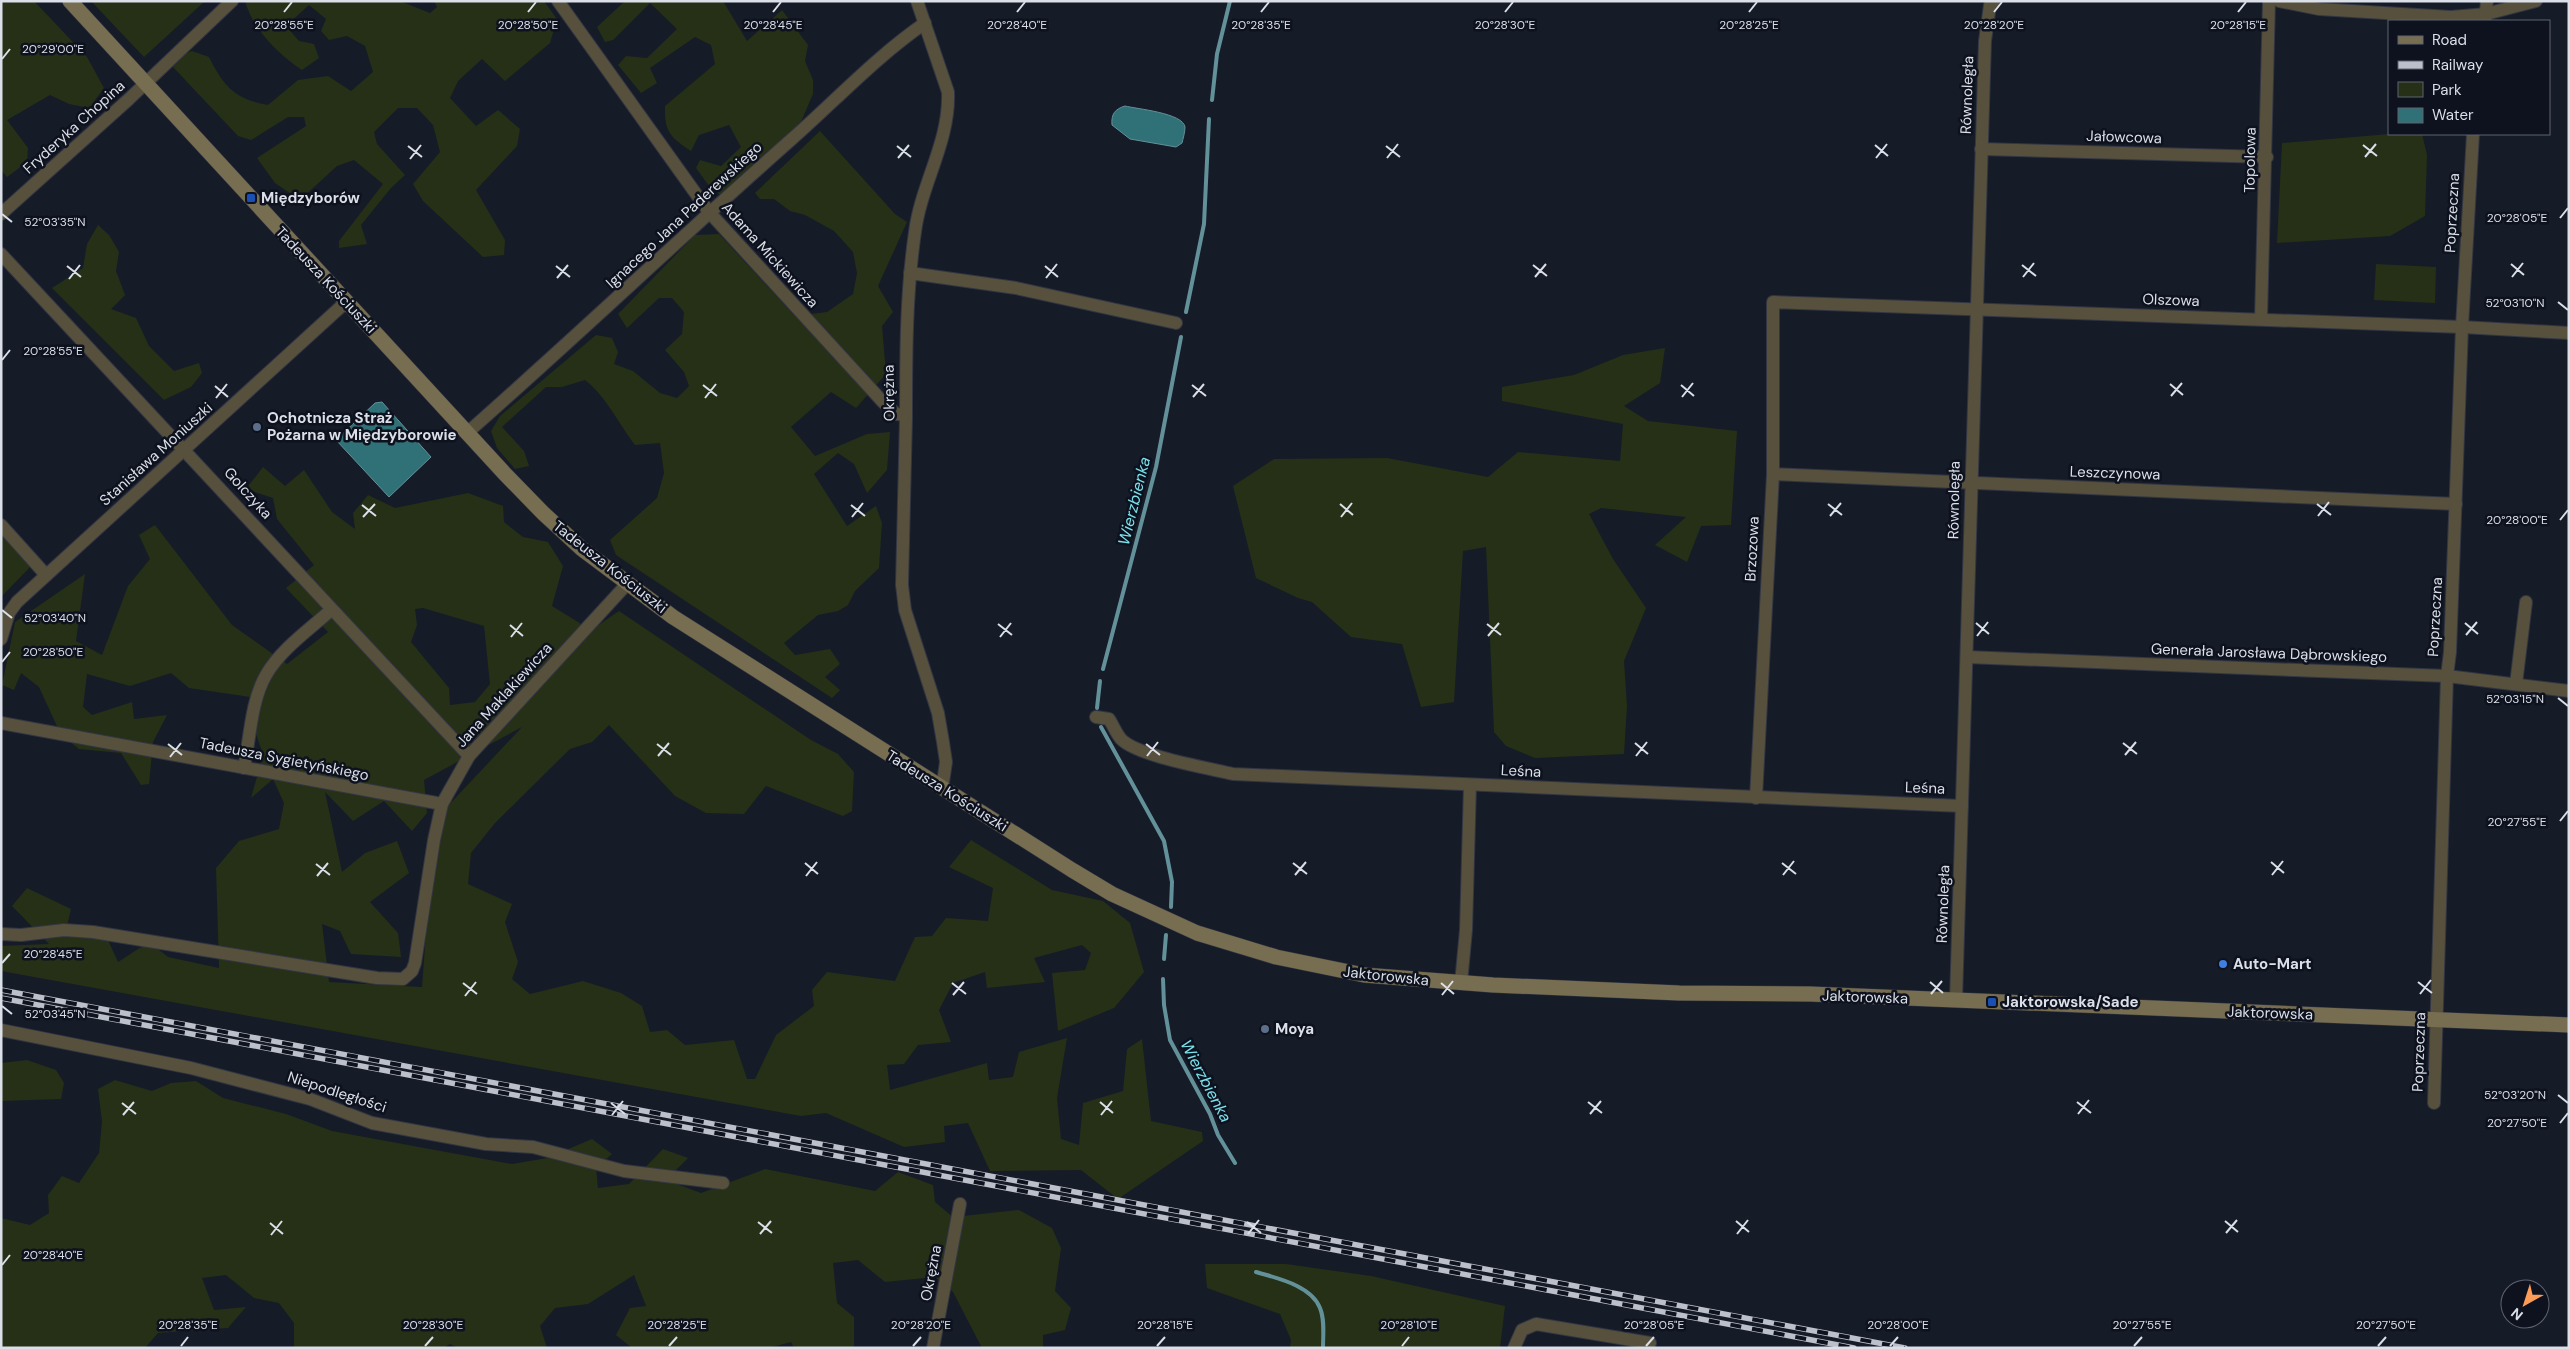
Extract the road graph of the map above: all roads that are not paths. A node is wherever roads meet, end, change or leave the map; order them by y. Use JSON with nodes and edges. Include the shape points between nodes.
{"nodes":[{"id":1,"x":70,"y":1,"type":"edge"},
{"id":2,"x":232,"y":1,"type":"edge"},
{"id":3,"x":558,"y":1,"type":"edge"},
{"id":4,"x":917,"y":1,"type":"edge"},
{"id":5,"x":1994,"y":1,"type":"edge"},
{"id":6,"x":2269,"y":1,"type":"edge"},
{"id":7,"x":2279,"y":1,"type":"edge"},
{"id":8,"x":2536,"y":1,"type":"edge"},
{"id":9,"x":2486,"y":12,"type":"edge"},
{"id":10,"x":2452,"y":19,"type":"edge"},
{"id":11,"x":925,"y":23,"type":"junction"},
{"id":12,"x":146,"y":83,"type":"junction"},
{"id":13,"x":2473,"y":135,"type":"edge"},
{"id":14,"x":1981,"y":150,"type":"junction"},
{"id":15,"x":2267,"y":157,"type":"junction"},
{"id":16,"x":709,"y":212,"type":"junction"},
{"id":17,"x":1,"y":214,"type":"edge"},
{"id":18,"x":1,"y":254,"type":"edge"},
{"id":19,"x":910,"y":273,"type":"junction"},
{"id":20,"x":346,"y":302,"type":"junction"},
{"id":21,"x":1773,"y":302,"type":"joint"},
{"id":22,"x":1975,"y":310,"type":"junction"},
{"id":23,"x":2261,"y":319,"type":"junction"},
{"id":24,"x":1176,"y":322,"type":"dead end"},
{"id":25,"x":2462,"y":327,"type":"junction"},
{"id":26,"x":2569,"y":333,"type":"edge"},
{"id":27,"x":906,"y":415,"type":"junction"},
{"id":28,"x":468,"y":434,"type":"junction"},
{"id":29,"x":185,"y":449,"type":"junction"},
{"id":30,"x":1772,"y":474,"type":"junction"},
{"id":31,"x":1970,"y":483,"type":"junction"},
{"id":32,"x":2456,"y":504,"type":"junction"},
{"id":33,"x":1,"y":525,"type":"edge"},
{"id":34,"x":46,"y":575,"type":"junction"},
{"id":35,"x":627,"y":584,"type":"junction"},
{"id":36,"x":2526,"y":602,"type":"dead end"},
{"id":37,"x":332,"y":610,"type":"junction"},
{"id":38,"x":5,"y":612,"type":"edge"},
{"id":39,"x":1,"y":639,"type":"edge"},
{"id":40,"x":1967,"y":657,"type":"junction"},
{"id":41,"x":2447,"y":676,"type":"junction"},
{"id":42,"x":2516,"y":684,"type":"junction"},
{"id":43,"x":2569,"y":691,"type":"edge"},
{"id":44,"x":1096,"y":717,"type":"dead end"},
{"id":45,"x":1,"y":723,"type":"edge"},
{"id":46,"x":469,"y":756,"type":"junction"},
{"id":47,"x":244,"y":768,"type":"junction"},
{"id":48,"x":1470,"y":785,"type":"junction"},
{"id":49,"x":942,"y":789,"type":"junction"},
{"id":50,"x":1756,"y":798,"type":"junction"},
{"id":51,"x":442,"y":804,"type":"junction"},
{"id":52,"x":1962,"y":806,"type":"junction"},
{"id":53,"x":1197,"y":933,"type":"joint"},
{"id":54,"x":1,"y":934,"type":"edge"},
{"id":55,"x":1461,"y":983,"type":"junction"},
{"id":56,"x":1956,"y":1000,"type":"junction"},
{"id":57,"x":2437,"y":1019,"type":"junction"},
{"id":58,"x":2569,"y":1024,"type":"edge"},
{"id":59,"x":1,"y":1030,"type":"edge"},
{"id":60,"x":2434,"y":1103,"type":"dead end"},
{"id":61,"x":723,"y":1184,"type":"dead end"},
{"id":62,"x":960,"y":1204,"type":"dead end"},
{"id":63,"x":1650,"y":1343,"type":"dead end"},
{"id":64,"x":933,"y":1348,"type":"edge"},
{"id":65,"x":1514,"y":1348,"type":"edge"}],
"edges":[{"from":1,"to":12,"type":"main road","name":"Tadeusza Kościuszki"},
{"from":2,"to":12,"type":"street","name":"Fryderyka Chopina"},
{"from":3,"to":16,"type":"street","name":"Adama Mickiewicza"},
{"from":4,"to":11,"type":"street","name":"Okrężna"},
{"from":5,"to":14,"type":"street","name":"Równoległa","via":[[1990,6],[1985,41]]},
{"from":6,"to":15,"type":"street","name":"Topolowa"},
{"from":7,"to":10,"type":"street","via":[[2319,9]]},
{"from":8,"to":9,"type":"street"},
{"from":9,"to":10,"type":"street"},
{"from":11,"to":16,"type":"street","name":"Ignacego Jana Paderewskiego"},
{"from":11,"to":19,"type":"street","name":"Okrężna","via":[[948,92],[949,107],[918,213]]},
{"from":12,"to":17,"type":"street","name":"Fryderyka Chopina"},
{"from":12,"to":20,"type":"main road","name":"Tadeusza Kościuszki"},
{"from":13,"to":25,"type":"street","name":"Poprzeczna"},
{"from":14,"to":15,"type":"street","name":"Jałowcowa"},
{"from":14,"to":22,"type":"street","name":"Równoległa"},
{"from":15,"to":23,"type":"street","name":"Topolowa"},
{"from":16,"to":27,"type":"street","name":"Adama Mickiewicza","via":[[882,401],[896,414]]},
{"from":16,"to":28,"type":"street","name":"Ignacego Jana Paderewskiego"},
{"from":18,"to":29,"type":"street","name":"Golczyka"},
{"from":19,"to":24,"type":"street","via":[[1016,288]]},
{"from":19,"to":27,"type":"street","name":"Okrężna","via":[[904,362]]},
{"from":20,"to":28,"type":"main road","name":"Tadeusza Kościuszki"},
{"from":20,"to":29,"type":"street","name":"Stanisława Moniuszki"},
{"from":21,"to":22,"type":"street","name":"Olszowa"},
{"from":21,"to":30,"type":"street","name":"Brzozowa"},
{"from":22,"to":23,"type":"street","name":"Olszowa"},
{"from":22,"to":31,"type":"street","name":"Równoległa"},
{"from":23,"to":25,"type":"street","name":"Olszowa"},
{"from":25,"to":26,"type":"street","name":"Olszowa"},
{"from":25,"to":32,"type":"street","name":"Poprzeczna"},
{"from":27,"to":49,"type":"street","name":"Okrężna","via":[[902,585],[905,610],[944,742],[946,762]]},
{"from":28,"to":35,"type":"main road","name":"Tadeusza Kościuszki","via":[[543,513]]},
{"from":29,"to":34,"type":"street","name":"Stanisława Moniuszki"},
{"from":29,"to":37,"type":"street","name":"Golczyka"},
{"from":30,"to":31,"type":"street","name":"Leszczynowa"},
{"from":30,"to":50,"type":"street","name":"Brzozowa"},
{"from":31,"to":32,"type":"street","name":"Leszczynowa"},
{"from":31,"to":40,"type":"street","name":"Równoległa"},
{"from":32,"to":41,"type":"street","name":"Poprzeczna"},
{"from":33,"to":34,"type":"street"},
{"from":34,"to":38,"type":"street","name":"Stanisława Moniuszki"},
{"from":35,"to":46,"type":"street","name":"Jana Maklakiewicza"},
{"from":35,"to":49,"type":"main road","name":"Tadeusza Kościuszki","via":[[673,617]]},
{"from":36,"to":42,"type":"street"},
{"from":37,"to":46,"type":"street","name":"Golczyka"},
{"from":37,"to":47,"type":"street","via":[[283,654],[266,674],[257,696]]},
{"from":38,"to":39,"type":"street","name":"Stanisława Moniuszki"},
{"from":40,"to":41,"type":"street","name":"Generała Jarosława Dąbrowskiego"},
{"from":40,"to":52,"type":"street","name":"Równoległa"},
{"from":41,"to":42,"type":"street","name":"Generała Jarosława Dąbrowskiego"},
{"from":41,"to":57,"type":"street","name":"Poprzeczna"},
{"from":42,"to":43,"type":"street","name":"Generała Jarosława Dąbrowskiego"},
{"from":44,"to":48,"type":"street","name":"Leśna","via":[[1108,719],[1121,739],[1132,747],[1233,774]]},
{"from":45,"to":47,"type":"street","name":"Tadeusza Sygietyńskiego"},
{"from":46,"to":51,"type":"street","name":"Jana Maklakiewicza"},
{"from":47,"to":51,"type":"street","name":"Tadeusza Sygietyńskiego"},
{"from":48,"to":50,"type":"street","name":"Leśna"},
{"from":48,"to":55,"type":"street","via":[[1466,930]]},
{"from":49,"to":53,"type":"main road","name":"Tadeusza Kościuszki","via":[[1112,894]]},
{"from":50,"to":52,"type":"street","name":"Leśna"},
{"from":51,"to":54,"type":"street","name":"Jana Maklakiewicza","via":[[415,963],[408,975],[394,980],[93,932],[64,930]]},
{"from":52,"to":56,"type":"street","name":"Równoległa"},
{"from":53,"to":55,"type":"main road","name":"Jaktorowska","via":[[1322,968]]},
{"from":55,"to":56,"type":"main road","name":"Jaktorowska","via":[[1679,993]]},
{"from":56,"to":57,"type":"main road","name":"Jaktorowska"},
{"from":57,"to":58,"type":"main road","name":"Jaktorowska"},
{"from":57,"to":60,"type":"street","name":"Poprzeczna"},
{"from":59,"to":61,"type":"street","name":"Niepodległości","via":[[191,1068],[310,1099],[372,1123],[486,1144],[533,1147],[624,1171]]},
{"from":62,"to":64,"type":"street","name":"Okrężna"},
{"from":63,"to":65,"type":"street","via":[[1536,1324],[1522,1330]]}]}
